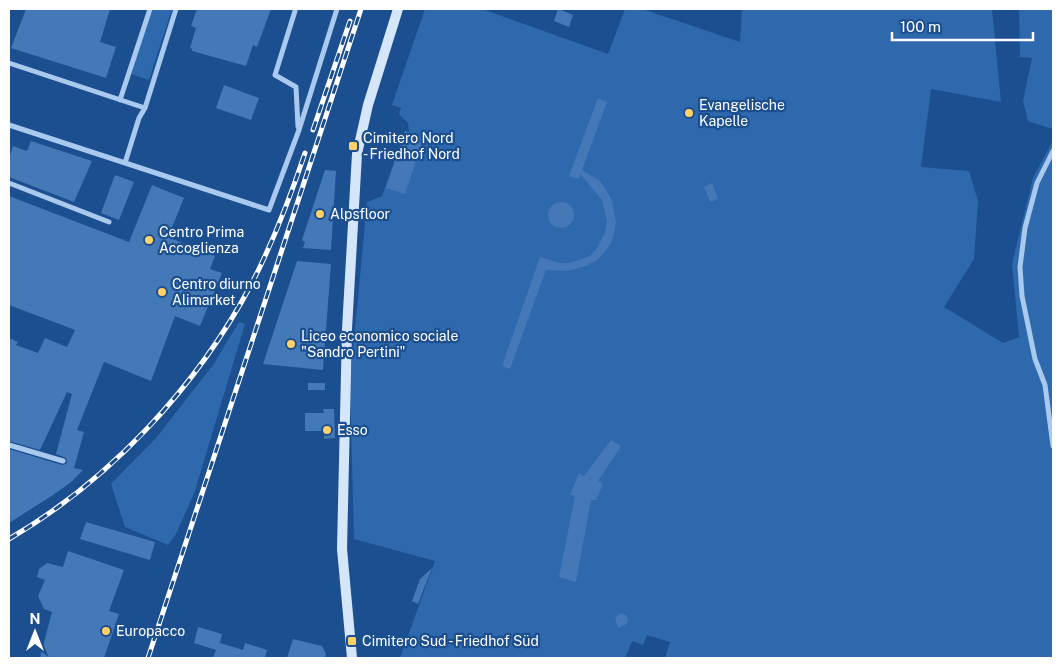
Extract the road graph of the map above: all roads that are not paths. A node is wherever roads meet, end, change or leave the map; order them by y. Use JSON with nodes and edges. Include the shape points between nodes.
{"nodes":[{"id":1,"x":150,"y":9,"type":"edge"},
{"id":2,"x":176,"y":9,"type":"edge"},
{"id":3,"x":295,"y":9,"type":"edge"},
{"id":4,"x":337,"y":9,"type":"edge"},
{"id":5,"x":398,"y":9,"type":"edge"},
{"id":6,"x":9,"y":63,"type":"edge"},
{"id":7,"x":120,"y":100,"type":"junction"},
{"id":8,"x":146,"y":108,"type":"junction"},
{"id":9,"x":9,"y":125,"type":"edge"},
{"id":10,"x":298,"y":130,"type":"junction"},
{"id":11,"x":1053,"y":151,"type":"edge"},
{"id":12,"x":125,"y":163,"type":"junction"},
{"id":13,"x":9,"y":183,"type":"edge"},
{"id":14,"x":109,"y":222,"type":"dead end"},
{"id":15,"x":9,"y":445,"type":"edge"},
{"id":16,"x":1053,"y":446,"type":"edge"},
{"id":17,"x":63,"y":461,"type":"dead end"},
{"id":18,"x":352,"y":658,"type":"edge"}],
"edges":[{"from":1,"to":7,"type":"street"},
{"from":2,"to":8,"type":"street"},
{"from":3,"to":10,"type":"street","via":[[275,75],[296,87]]},
{"from":4,"to":10,"type":"street"},
{"from":5,"to":18,"type":"street","via":[[368,104],[357,154],[346,329],[342,549]]},
{"from":6,"to":7,"type":"street"},
{"from":7,"to":8,"type":"street"},
{"from":8,"to":12,"type":"street","via":[[139,118]]},
{"from":9,"to":12,"type":"street"},
{"from":10,"to":12,"type":"street","via":[[269,210]]},
{"from":11,"to":16,"type":"street","via":[[1037,183],[1025,228],[1020,267],[1022,296],[1035,359],[1045,385]]},
{"from":13,"to":14,"type":"street"},
{"from":15,"to":17,"type":"street"}]}
